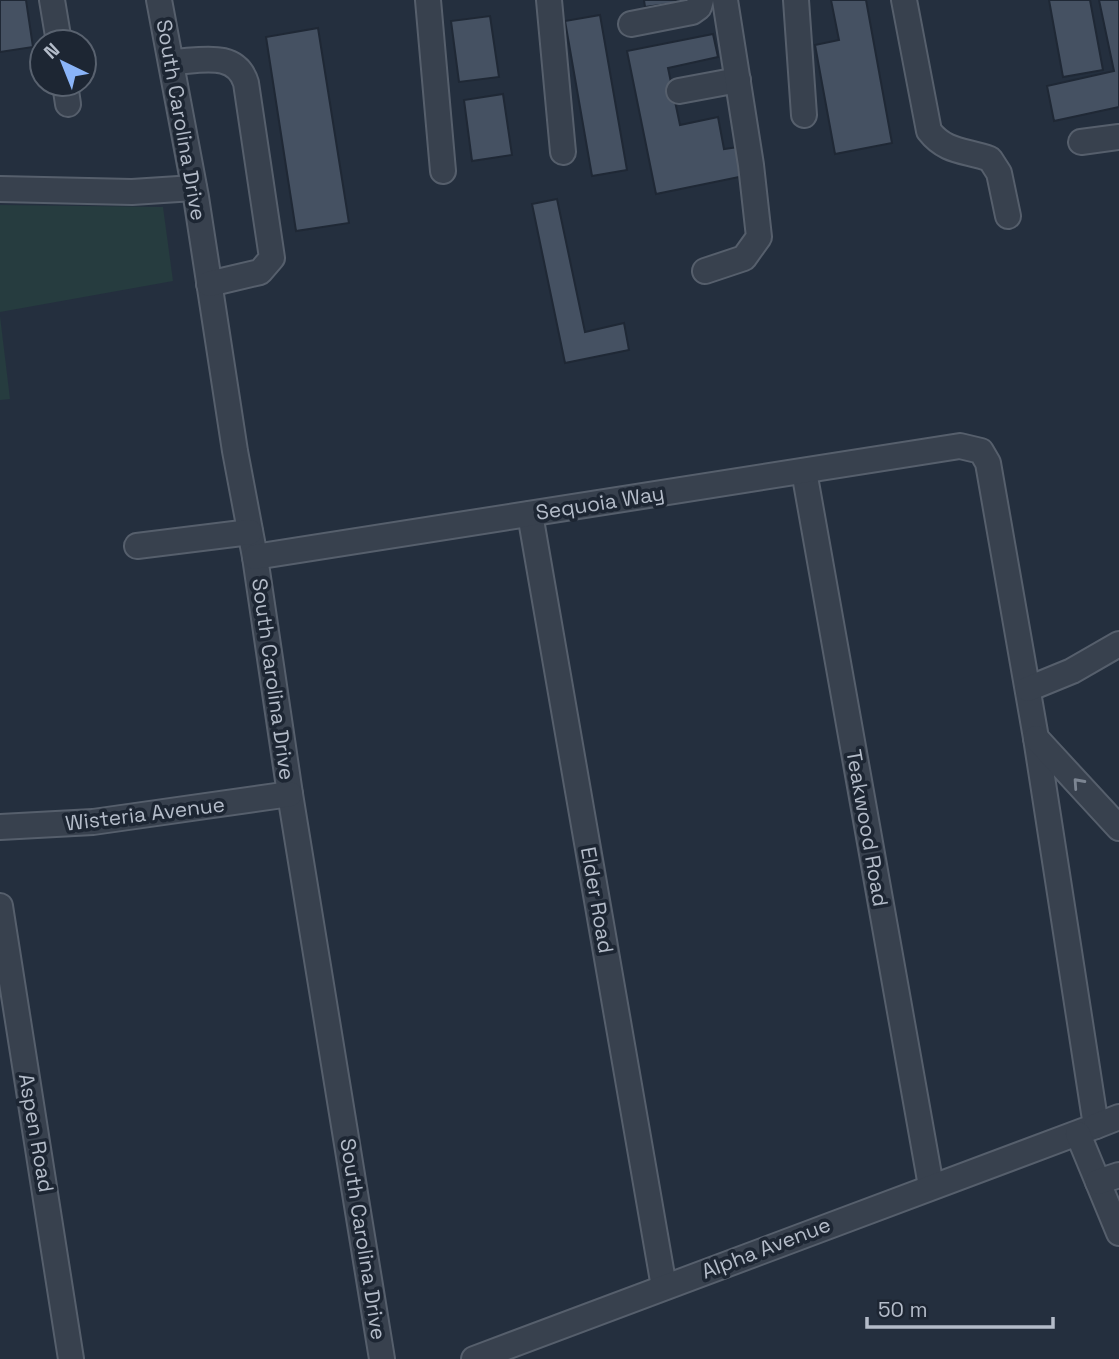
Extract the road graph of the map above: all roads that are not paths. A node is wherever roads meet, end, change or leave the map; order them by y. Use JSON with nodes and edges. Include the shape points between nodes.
{"nodes":[{"id":1,"x":52,"y":0,"type":"edge"},
{"id":2,"x":159,"y":0,"type":"edge"},
{"id":3,"x":428,"y":0,"type":"edge"},
{"id":4,"x":549,"y":0,"type":"edge"},
{"id":5,"x":701,"y":0,"type":"edge"},
{"id":6,"x":725,"y":0,"type":"edge"},
{"id":7,"x":796,"y":0,"type":"edge"},
{"id":8,"x":904,"y":0,"type":"edge"},
{"id":9,"x":631,"y":24,"type":"dead end"},
{"id":10,"x":57,"y":28,"type":"edge"},
{"id":11,"x":172,"y":62,"type":"junction"},
{"id":12,"x":738,"y":80,"type":"junction"},
{"id":13,"x":679,"y":91,"type":"dead end"},
{"id":14,"x":804,"y":115,"type":"dead end"},
{"id":15,"x":1119,"y":137,"type":"edge"},
{"id":16,"x":1081,"y":142,"type":"dead end"},
{"id":17,"x":563,"y":152,"type":"dead end"},
{"id":18,"x":443,"y":171,"type":"dead end"},
{"id":19,"x":194,"y":188,"type":"junction"},
{"id":20,"x":0,"y":189,"type":"edge"},
{"id":21,"x":1008,"y":216,"type":"dead end"},
{"id":22,"x":705,"y":271,"type":"dead end"},
{"id":23,"x":209,"y":284,"type":"junction"},
{"id":24,"x":804,"y":471,"type":"junction"},
{"id":25,"x":530,"y":514,"type":"junction"},
{"id":26,"x":250,"y":532,"type":"junction"},
{"id":27,"x":137,"y":546,"type":"dead end"},
{"id":28,"x":255,"y":557,"type":"junction"},
{"id":29,"x":1119,"y":644,"type":"edge"},
{"id":30,"x":1028,"y":689,"type":"junction"},
{"id":31,"x":1036,"y":738,"type":"junction"},
{"id":32,"x":290,"y":794,"type":"junction"},
{"id":33,"x":0,"y":827,"type":"edge"},
{"id":34,"x":1119,"y":828,"type":"edge"},
{"id":35,"x":0,"y":906,"type":"edge"},
{"id":36,"x":1088,"y":1129,"type":"edge"},
{"id":37,"x":1109,"y":1179,"type":"edge"},
{"id":38,"x":931,"y":1186,"type":"junction"},
{"id":39,"x":1119,"y":1233,"type":"edge"},
{"id":40,"x":664,"y":1287,"type":"junction"},
{"id":41,"x":71,"y":1359,"type":"edge"},
{"id":42,"x":382,"y":1359,"type":"edge"},
{"id":43,"x":474,"y":1359,"type":"edge"}],
"edges":[{"from":1,"to":10,"type":"street"},
{"from":2,"to":11,"type":"street","name":"South Carolina Drive"},
{"from":3,"to":18,"type":"street"},
{"from":4,"to":17,"type":"street"},
{"from":5,"to":9,"type":"street","via":[[692,12]]},
{"from":6,"to":12,"type":"street"},
{"from":7,"to":14,"type":"street"},
{"from":8,"to":21,"type":"street","via":[[929,131],[938,143],[990,159],[999,173]]},
{"from":11,"to":19,"type":"street","name":"South Carolina Drive"},
{"from":11,"to":23,"type":"street","via":[[234,62],[247,83],[272,258],[260,272]]},
{"from":12,"to":13,"type":"street"},
{"from":12,"to":22,"type":"street","via":[[759,237],[744,257]]},
{"from":15,"to":16,"type":"street"},
{"from":19,"to":20,"type":"street","via":[[132,192]]},
{"from":19,"to":23,"type":"street","name":"South Carolina Drive"},
{"from":23,"to":26,"type":"street","name":"South Carolina Drive"},
{"from":24,"to":25,"type":"street","name":"Sequoia Way"},
{"from":24,"to":30,"type":"street","name":"Sequoia Way","via":[[944,449],[972,447],[981,452],[988,463]]},
{"from":24,"to":38,"type":"street","name":"Teakwood Road"},
{"from":25,"to":28,"type":"street","name":"Sequoia Way"},
{"from":25,"to":40,"type":"street","name":"Elder Road"},
{"from":26,"to":27,"type":"street"},
{"from":26,"to":28,"type":"street","name":"South Carolina Drive"},
{"from":28,"to":32,"type":"street","name":"South Carolina Drive"},
{"from":29,"to":30,"type":"street"},
{"from":30,"to":31,"type":"street","name":"Sequoia Way"},
{"from":34,"to":31,"type":"street","one_way":true},
{"from":31,"to":36,"type":"street","name":"Sequoia Way"},
{"from":32,"to":33,"type":"street","name":"Wisteria Avenue","via":[[93,822]]},
{"from":32,"to":42,"type":"street","name":"South Carolina Drive"},
{"from":35,"to":41,"type":"street","name":"Aspen Road"},
{"from":36,"to":37,"type":"street","name":"Sequoia Way"},
{"from":36,"to":38,"type":"street","name":"Alpha Avenue"},
{"from":37,"to":39,"type":"street","name":"Sequoia Way"},
{"from":38,"to":40,"type":"street","name":"Alpha Avenue"},
{"from":40,"to":43,"type":"street","name":"Alpha Avenue"}]}
